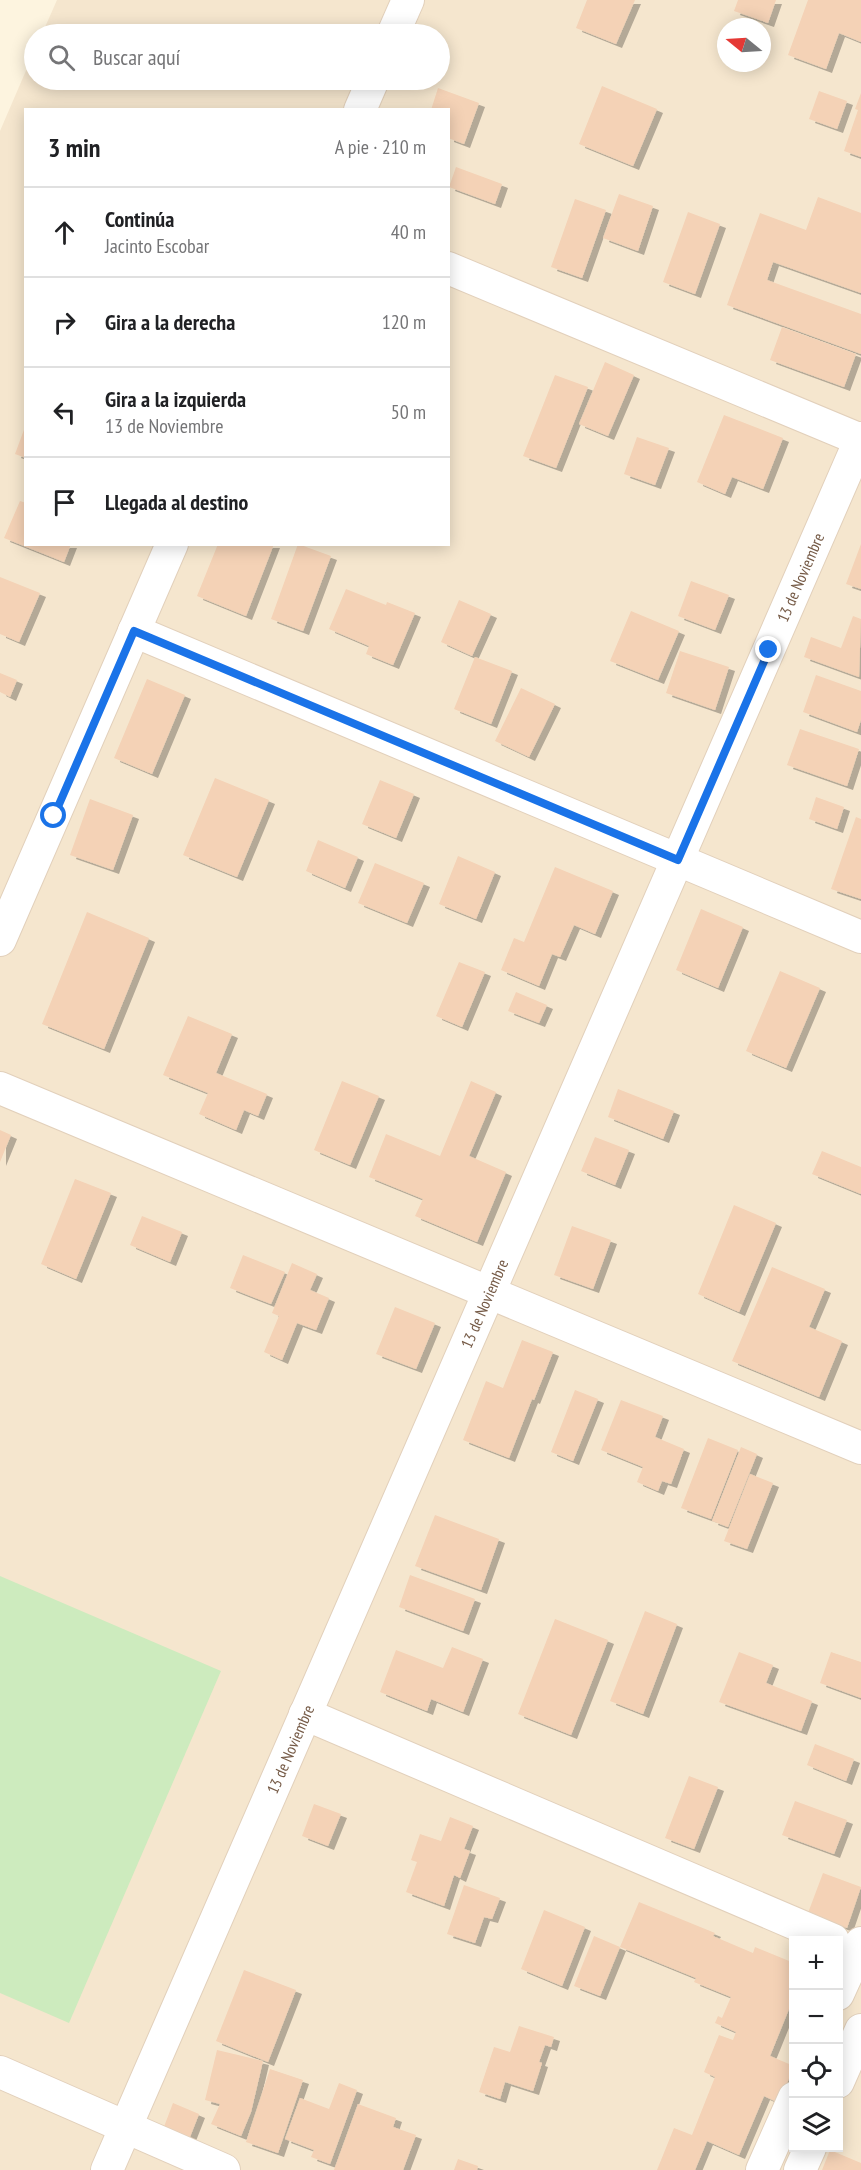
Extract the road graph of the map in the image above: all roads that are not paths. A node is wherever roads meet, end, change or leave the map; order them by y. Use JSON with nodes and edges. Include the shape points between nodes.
{"nodes":[{"id":1,"x":408,"y":0,"type":"edge"},
{"id":2,"x":397,"y":24,"type":"edge"},
{"id":3,"x":369,"y":90,"type":"edge"},
{"id":4,"x":361,"y":108,"type":"edge"},
{"id":5,"x":450,"y":269,"type":"edge"},
{"id":6,"x":861,"y":439,"type":"edge"},
{"id":7,"x":171,"y":546,"type":"edge"},
{"id":8,"x":134,"y":631,"type":"junction"},
{"id":9,"x":678,"y":860,"type":"junction"},
{"id":10,"x":861,"y":937,"type":"edge"},
{"id":11,"x":0,"y":940,"type":"edge"},
{"id":12,"x":0,"y":1088,"type":"edge"},
{"id":13,"x":489,"y":1293,"type":"junction"},
{"id":14,"x":861,"y":1448,"type":"edge"},
{"id":15,"x":305,"y":1714,"type":"junction"},
{"id":16,"x":850,"y":1946,"type":"edge"},
{"id":17,"x":839,"y":1990,"type":"edge"},
{"id":18,"x":861,"y":2030,"type":"edge"},
{"id":19,"x":843,"y":2071,"type":"edge"},
{"id":20,"x":0,"y":2072,"type":"edge"},
{"id":21,"x":789,"y":2109,"type":"edge"},
{"id":22,"x":126,"y":2127,"type":"junction"},
{"id":23,"x":808,"y":2152,"type":"edge"},
{"id":24,"x":107,"y":2170,"type":"edge"},
{"id":25,"x":224,"y":2170,"type":"edge"},
{"id":26,"x":762,"y":2170,"type":"edge"},
{"id":27,"x":800,"y":2170,"type":"edge"}],
"edges":[{"from":1,"to":2,"type":"street"},
{"from":3,"to":4,"type":"street"},
{"from":5,"to":6,"type":"street"},
{"from":6,"to":9,"type":"street","name":"13 de Noviembre"},
{"from":7,"to":8,"type":"street"},
{"from":8,"to":9,"type":"street"},
{"from":8,"to":11,"type":"street"},
{"from":9,"to":10,"type":"street"},
{"from":9,"to":13,"type":"street","name":"13 de Noviembre"},
{"from":12,"to":13,"type":"street"},
{"from":13,"to":14,"type":"street"},
{"from":13,"to":15,"type":"street","name":"13 de Noviembre"},
{"from":15,"to":16,"type":"street"},
{"from":15,"to":22,"type":"street","name":"13 de Noviembre"},
{"from":16,"to":17,"type":"street"},
{"from":18,"to":19,"type":"street"},
{"from":20,"to":22,"type":"street"},
{"from":21,"to":26,"type":"street"},
{"from":22,"to":24,"type":"street","name":"13 de Noviembre"},
{"from":22,"to":25,"type":"street"},
{"from":23,"to":27,"type":"street"}]}
